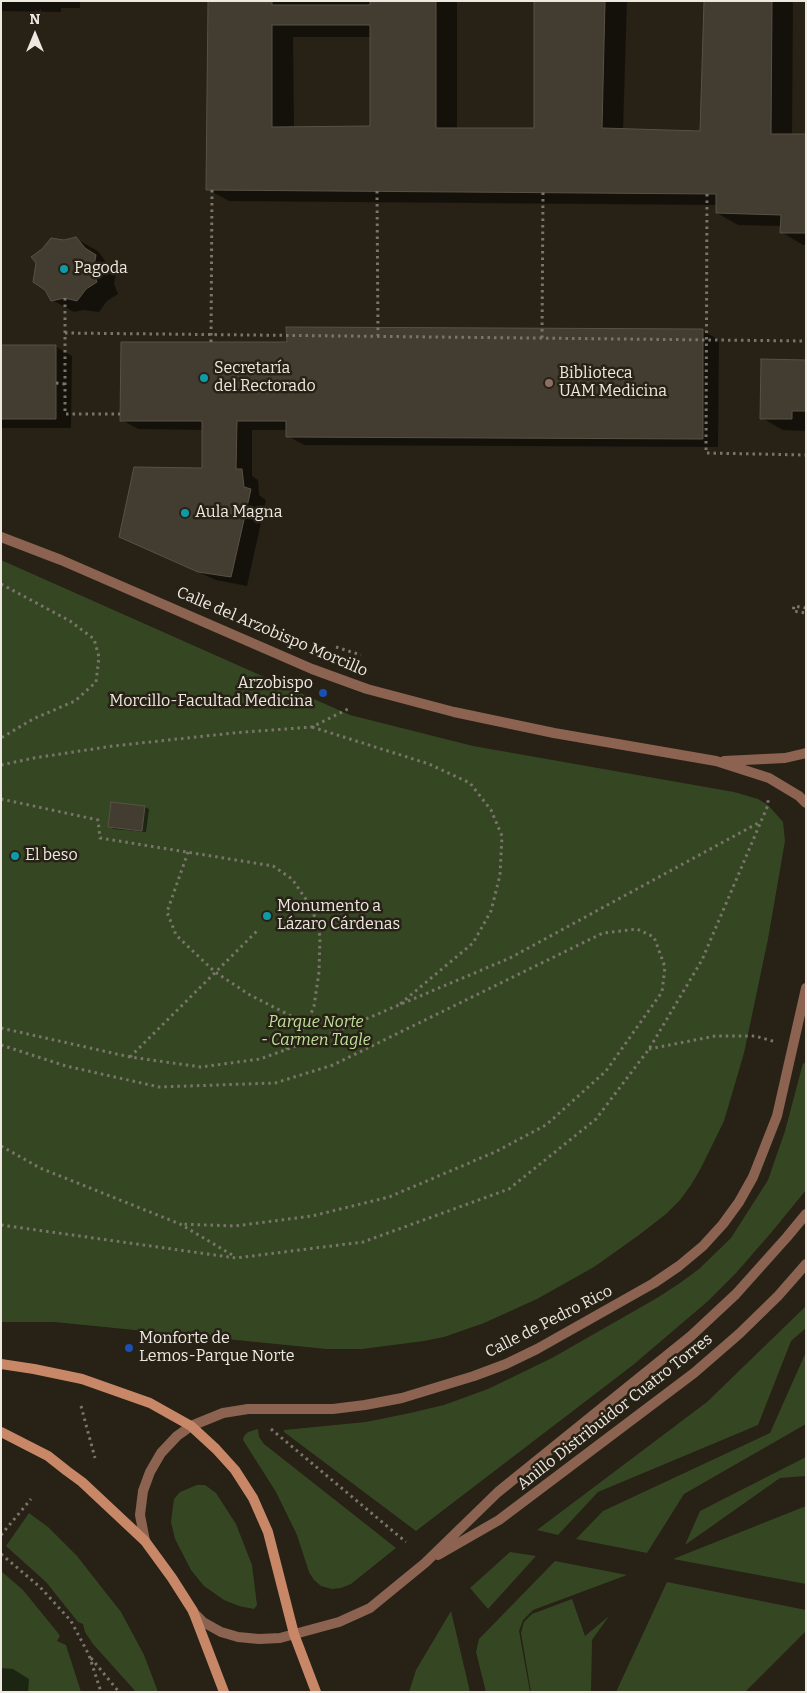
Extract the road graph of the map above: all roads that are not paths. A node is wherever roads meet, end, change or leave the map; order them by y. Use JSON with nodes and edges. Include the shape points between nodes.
{"nodes":[{"id":1,"x":1,"y":537,"type":"edge"},
{"id":2,"x":806,"y":752,"type":"edge"},
{"id":3,"x":716,"y":762,"type":"junction"},
{"id":4,"x":806,"y":803,"type":"edge"},
{"id":5,"x":806,"y":988,"type":"edge"},
{"id":6,"x":806,"y":1214,"type":"edge"},
{"id":7,"x":806,"y":1264,"type":"edge"},
{"id":8,"x":1,"y":1364,"type":"edge"},
{"id":9,"x":191,"y":1426,"type":"junction"},
{"id":10,"x":1,"y":1432,"type":"edge"},
{"id":11,"x":144,"y":1541,"type":"junction"},
{"id":12,"x":425,"y":1563,"type":"junction"},
{"id":13,"x":193,"y":1611,"type":"junction"},
{"id":14,"x":294,"y":1634,"type":"junction"},
{"id":15,"x":224,"y":1692,"type":"edge"},
{"id":16,"x":316,"y":1692,"type":"edge"}],
"edges":[{"from":1,"to":3,"type":"street","name":"Calle del Arzobispo Morcillo","via":[[312,669],[367,689],[554,733]]},
{"from":2,"to":3,"type":"street","name":"Calle del Arzobispo Morcillo","via":[[778,758]]},
{"from":3,"to":4,"type":"street","name":"Calle del Arzobispo Morcillo","via":[[770,778]]},
{"from":5,"to":9,"type":"street","name":"Calle de Pedro Rico","via":[[777,1116],[753,1177],[723,1224],[679,1266],[536,1349],[474,1376],[402,1398],[366,1405],[333,1409],[248,1409],[223,1413]]},
{"from":6,"to":12,"type":"street","via":[[736,1294],[691,1336],[498,1492]]},
{"from":7,"to":12,"type":"street","name":"Anillo Distribuidor Cuatro Torres","via":[[739,1334],[672,1391],[499,1520]]},
{"from":8,"to":9,"type":"street","via":[[82,1379],[150,1403]]},
{"from":9,"to":11,"type":"street","name":"Calle de Pedro Rico","via":[[161,1453],[150,1472],[143,1491],[140,1516]]},
{"from":9,"to":14,"type":"street","via":[[235,1470],[253,1498],[268,1532]]},
{"from":10,"to":11,"type":"street","via":[[48,1456],[68,1471]]},
{"from":11,"to":13,"type":"street"},
{"from":12,"to":14,"type":"street","via":[[370,1608],[339,1622]]},
{"from":13,"to":14,"type":"street","via":[[215,1629],[238,1637],[266,1639]]},
{"from":13,"to":15,"type":"street"},
{"from":14,"to":16,"type":"street"}]}
